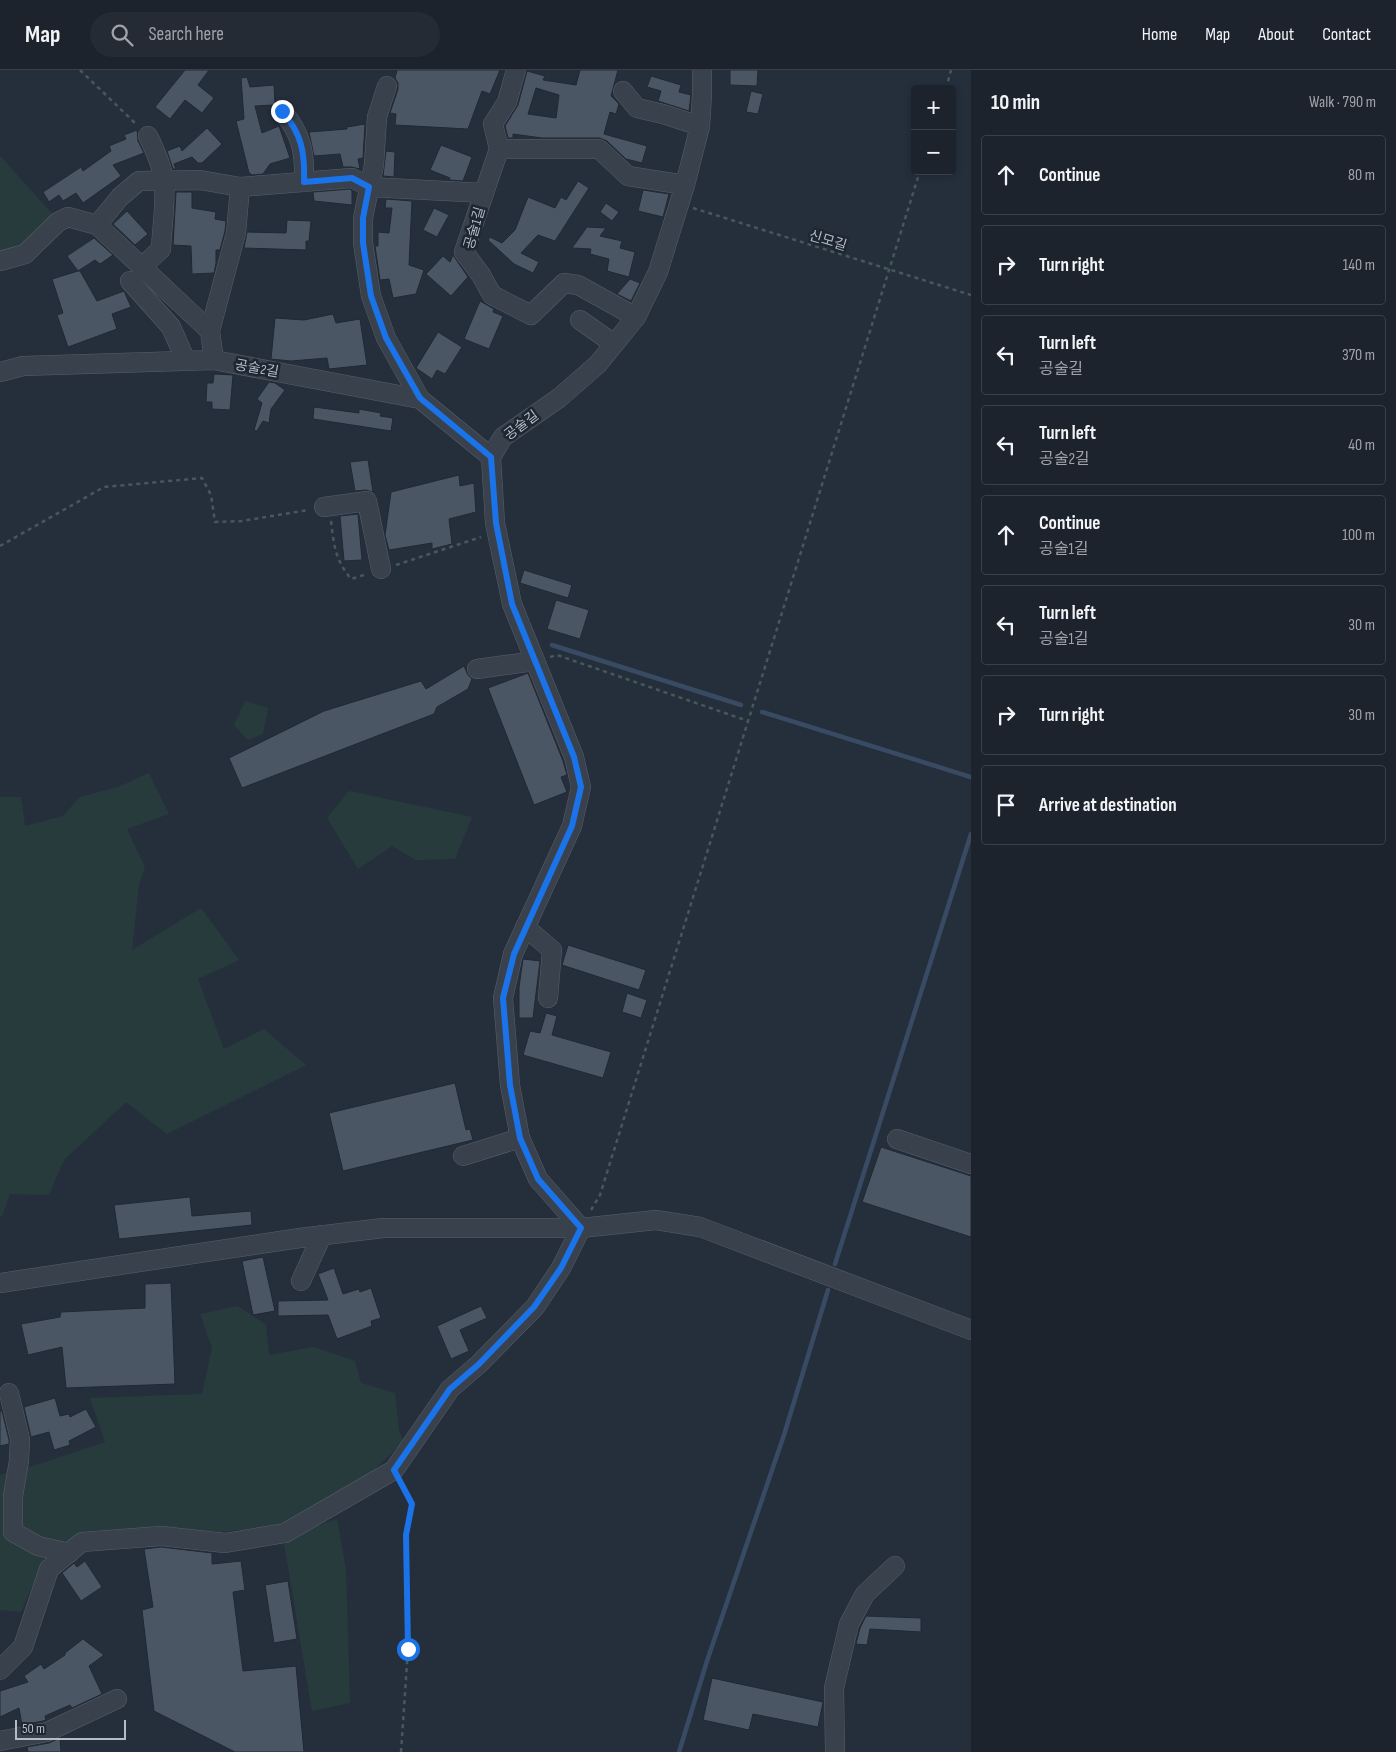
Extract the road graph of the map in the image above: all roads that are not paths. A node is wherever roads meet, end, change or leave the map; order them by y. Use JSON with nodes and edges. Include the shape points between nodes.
{"nodes":[{"id":1,"x":516,"y":70,"type":"edge"},
{"id":2,"x":702,"y":70,"type":"edge"},
{"id":3,"x":387,"y":86,"type":"dead end"},
{"id":4,"x":623,"y":91,"type":"dead end"},
{"id":5,"x":282,"y":111,"type":"dead end"},
{"id":6,"x":700,"y":126,"type":"junction"},
{"id":7,"x":148,"y":136,"type":"road end"},
{"id":8,"x":499,"y":149,"type":"junction"},
{"id":9,"x":164,"y":180,"type":"junction"},
{"id":10,"x":304,"y":182,"type":"junction"},
{"id":11,"x":685,"y":185,"type":"junction"},
{"id":12,"x":240,"y":187,"type":"junction"},
{"id":13,"x":369,"y":187,"type":"junction"},
{"id":14,"x":484,"y":193,"type":"junction"},
{"id":15,"x":97,"y":225,"type":"junction"},
{"id":16,"x":0,"y":262,"type":"edge"},
{"id":17,"x":136,"y":274,"type":"junction"},
{"id":18,"x":636,"y":317,"type":"junction"},
{"id":19,"x":580,"y":320,"type":"dead end"},
{"id":20,"x":210,"y":331,"type":"junction"},
{"id":21,"x":614,"y":344,"type":"junction"},
{"id":22,"x":214,"y":360,"type":"junction"},
{"id":23,"x":186,"y":361,"type":"junction"},
{"id":24,"x":0,"y":372,"type":"edge"},
{"id":25,"x":420,"y":398,"type":"junction"},
{"id":26,"x":491,"y":457,"type":"junction"},
{"id":27,"x":324,"y":507,"type":"road end"},
{"id":28,"x":381,"y":570,"type":"road end"},
{"id":29,"x":535,"y":661,"type":"junction"},
{"id":30,"x":478,"y":668,"type":"dead end"},
{"id":31,"x":525,"y":928,"type":"junction"},
{"id":32,"x":548,"y":998,"type":"dead end"},
{"id":33,"x":520,"y":1138,"type":"junction"},
{"id":34,"x":897,"y":1139,"type":"dead end"},
{"id":35,"x":463,"y":1156,"type":"dead end"},
{"id":36,"x":971,"y":1164,"type":"edge"},
{"id":37,"x":581,"y":1228,"type":"junction"},
{"id":38,"x":322,"y":1235,"type":"junction"},
{"id":39,"x":301,"y":1281,"type":"dead end"},
{"id":40,"x":0,"y":1282,"type":"edge"},
{"id":41,"x":971,"y":1330,"type":"edge"},
{"id":42,"x":9,"y":1393,"type":"dead end"},
{"id":43,"x":69,"y":1553,"type":"junction"},
{"id":44,"x":895,"y":1566,"type":"dead end"},
{"id":45,"x":0,"y":1670,"type":"edge"},
{"id":46,"x":117,"y":1699,"type":"dead end"},
{"id":47,"x":0,"y":1741,"type":"edge"},
{"id":48,"x":835,"y":1752,"type":"edge"}],
"edges":[{"from":1,"to":8,"type":"street","via":[[507,102],[493,124]]},
{"from":2,"to":6,"type":"street","name":"공술길"},
{"from":3,"to":13,"type":"street","via":[[377,117]]},
{"from":4,"to":6,"type":"street","via":[[637,108]]},
{"from":5,"to":10,"type":"street","via":[[300,141],[305,159]]},
{"from":6,"to":11,"type":"street","name":"공술길"},
{"from":7,"to":9,"type":"street"},
{"from":8,"to":11,"type":"street","via":[[599,150],[628,176]]},
{"from":8,"to":14,"type":"street","name":"공술1길"},
{"from":9,"to":12,"type":"street","name":"공술1길","via":[[200,180]]},
{"from":9,"to":15,"type":"street","name":"공술1길","via":[[139,181],[120,197]]},
{"from":9,"to":17,"type":"street","via":[[161,249]]},
{"from":10,"to":12,"type":"street","name":"공술1길"},
{"from":10,"to":13,"type":"street","name":"공술1길","via":[[352,178]]},
{"from":11,"to":18,"type":"street","name":"공술길","via":[[658,272]]},
{"from":12,"to":20,"type":"street","via":[[236,233]]},
{"from":13,"to":14,"type":"street","name":"공술1길"},
{"from":13,"to":25,"type":"street","via":[[363,218],[363,243],[371,296],[386,338]]},
{"from":14,"to":18,"type":"street","name":"공술1길","via":[[464,252],[492,295],[531,315],[564,283],[578,285]]},
{"from":15,"to":16,"type":"street","via":[[68,217],[58,222],[25,254]]},
{"from":15,"to":17,"type":"street"},
{"from":17,"to":20,"type":"street"},
{"from":17,"to":23,"type":"street","via":[[171,328]]},
{"from":18,"to":21,"type":"street","name":"공술길"},
{"from":19,"to":21,"type":"street"},
{"from":20,"to":22,"type":"street"},
{"from":21,"to":26,"type":"street","name":"공술길","via":[[598,364],[559,398],[503,437]]},
{"from":22,"to":23,"type":"street","name":"공술2길"},
{"from":22,"to":25,"type":"street","name":"공술2길"},
{"from":23,"to":24,"type":"street","name":"공술2길","via":[[23,366]]},
{"from":25,"to":26,"type":"street","name":"공술2길"},
{"from":26,"to":29,"type":"street","via":[[497,531],[512,604]]},
{"from":27,"to":28,"type":"street","via":[[367,501]]},
{"from":29,"to":30,"type":"street"},
{"from":29,"to":31,"type":"street","via":[[574,757],[581,787],[572,826]]},
{"from":31,"to":32,"type":"street","via":[[552,950]]},
{"from":31,"to":33,"type":"street","via":[[514,954],[503,998],[510,1085]]},
{"from":33,"to":35,"type":"street"},
{"from":33,"to":37,"type":"street","via":[[538,1179]]},
{"from":34,"to":36,"type":"street"},
{"from":37,"to":38,"type":"street","via":[[383,1228]]},
{"from":37,"to":41,"type":"street","via":[[656,1220],[700,1227]]},
{"from":37,"to":43,"type":"street","via":[[561,1268],[534,1307],[450,1389],[394,1470],[285,1533],[226,1543],[161,1536],[82,1542]]},
{"from":38,"to":39,"type":"street"},
{"from":38,"to":40,"type":"street"},
{"from":42,"to":43,"type":"street","via":[[20,1439],[12,1496],[12,1532],[38,1546]]},
{"from":43,"to":45,"type":"street","via":[[49,1569],[22,1647]]},
{"from":44,"to":48,"type":"street","via":[[865,1594],[849,1624],[834,1688]]},
{"from":46,"to":47,"type":"street","via":[[47,1732]]}]}
